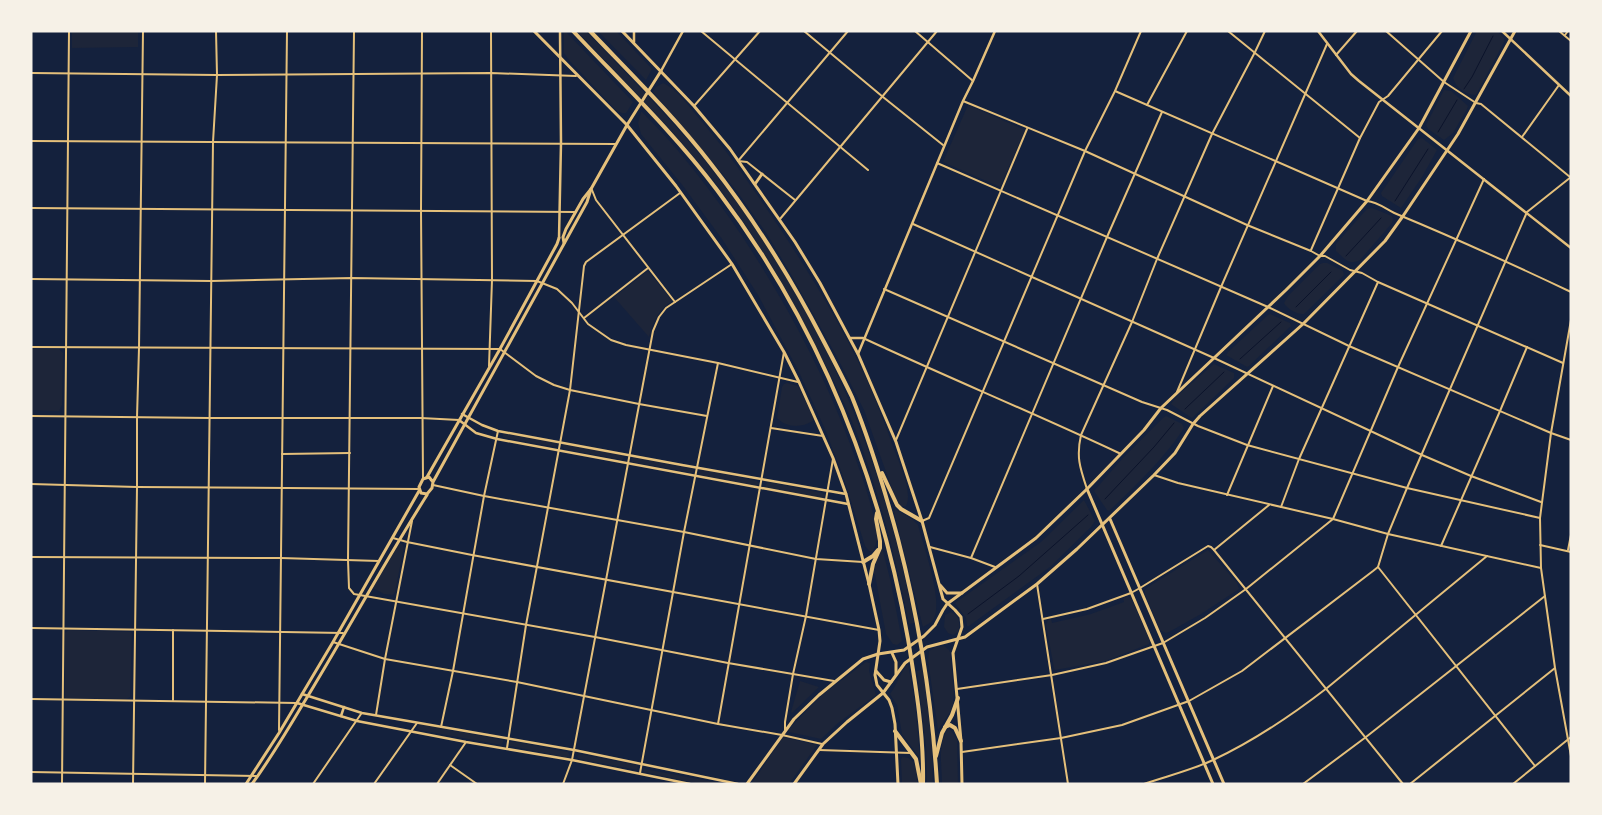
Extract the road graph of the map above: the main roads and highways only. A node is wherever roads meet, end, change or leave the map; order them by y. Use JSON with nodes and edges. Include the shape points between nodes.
{"nodes":[{"id":1,"x":534,"y":31,"type":"edge"},
{"id":2,"x":573,"y":31,"type":"edge"},
{"id":3,"x":590,"y":31,"type":"edge"},
{"id":4,"x":622,"y":31,"type":"edge"},
{"id":5,"x":1471,"y":31,"type":"edge"},
{"id":6,"x":1515,"y":31,"type":"edge"},
{"id":7,"x":661,"y":70,"type":"junction"},
{"id":8,"x":626,"y":125,"type":"junction"},
{"id":9,"x":762,"y":174,"type":"road end"},
{"id":10,"x":755,"y":184,"type":"junction"},
{"id":11,"x":591,"y":189,"type":"junction"},
{"id":12,"x":558,"y":238,"type":"road end"},
{"id":13,"x":564,"y":244,"type":"junction"},
{"id":14,"x":873,"y":455,"type":"junction"},
{"id":15,"x":427,"y":477,"type":"junction"},
{"id":16,"x":433,"y":484,"type":"junction"},
{"id":17,"x":1087,"y":489,"type":"junction"},
{"id":18,"x":419,"y":490,"type":"junction"},
{"id":19,"x":427,"y":494,"type":"junction"},
{"id":20,"x":878,"y":511,"type":"junction"},
{"id":21,"x":1110,"y":519,"type":"junction"},
{"id":22,"x":922,"y":521,"type":"junction"},
{"id":23,"x":1103,"y":525,"type":"junction"},
{"id":24,"x":880,"y":548,"type":"junction"},
{"id":25,"x":1126,"y":557,"type":"junction"},
{"id":26,"x":1118,"y":560,"type":"junction"},
{"id":27,"x":863,"y":562,"type":"junction"},
{"id":28,"x":938,"y":582,"type":"junction"},
{"id":29,"x":869,"y":584,"type":"junction"},
{"id":30,"x":962,"y":593,"type":"junction"},
{"id":31,"x":947,"y":604,"type":"junction"},
{"id":32,"x":958,"y":639,"type":"junction"},
{"id":33,"x":892,"y":653,"type":"junction"},
{"id":34,"x":878,"y":654,"type":"junction"},
{"id":35,"x":875,"y":671,"type":"junction"},
{"id":36,"x":896,"y":674,"type":"junction"},
{"id":37,"x":891,"y":682,"type":"junction"},
{"id":38,"x":883,"y":693,"type":"junction"},
{"id":39,"x":958,"y":698,"type":"junction"},
{"id":40,"x":945,"y":727,"type":"junction"},
{"id":41,"x":895,"y":731,"type":"junction"},
{"id":42,"x":279,"y":733,"type":"junction"},
{"id":43,"x":284,"y":736,"type":"junction"},
{"id":44,"x":961,"y":741,"type":"junction"},
{"id":45,"x":935,"y":758,"type":"junction"},
{"id":46,"x":795,"y":783,"type":"edge"},
{"id":47,"x":246,"y":784,"type":"edge"},
{"id":48,"x":252,"y":784,"type":"edge"},
{"id":49,"x":747,"y":784,"type":"edge"},
{"id":50,"x":898,"y":784,"type":"edge"},
{"id":51,"x":922,"y":784,"type":"edge"},
{"id":52,"x":937,"y":784,"type":"edge"},
{"id":53,"x":962,"y":784,"type":"edge"},
{"id":54,"x":1213,"y":784,"type":"edge"},
{"id":55,"x":1224,"y":784,"type":"edge"}],
"edges":[{"from":1,"to":8,"type":"main road"},
{"from":2,"to":20,"type":"highway","via":[[686,150],[727,203],[775,275],[844,412]]},
{"from":3,"to":14,"type":"highway","via":[[694,143],[760,232],[795,287],[836,363]]},
{"from":4,"to":7,"type":"main road"},
{"from":5,"to":17,"type":"main road","via":[[1419,128],[1367,201],[1320,256],[1161,408]]},
{"from":6,"to":21,"type":"main road","via":[[1458,134],[1385,241],[1304,324],[1193,424],[1175,453]]},
{"from":7,"to":8,"type":"main road"},
{"from":7,"to":10,"type":"main road","via":[[694,106]]},
{"from":8,"to":11,"type":"main road"},
{"from":8,"to":27,"type":"main road","via":[[732,264],[784,352],[833,458],[846,494]]},
{"from":9,"to":10,"type":"main road"},
{"from":10,"to":22,"type":"main road","via":[[820,283],[858,354],[896,442]]},
{"from":11,"to":13,"type":"main road"},
{"from":11,"to":13,"type":"main road","via":[[566,229]]},
{"from":12,"to":15,"type":"main road","via":[[558,244]]},
{"from":13,"to":16,"type":"main road"},
{"from":14,"to":22,"type":"highway","via":[[897,505]]},
{"from":14,"to":45,"type":"highway","via":[[910,586],[930,697]]},
{"from":15,"to":16,"type":"main road"},
{"from":15,"to":18,"type":"main road"},
{"from":16,"to":19,"type":"main road"},
{"from":17,"to":23,"type":"main road"},
{"from":17,"to":30,"type":"main road","via":[[1036,538]]},
{"from":18,"to":19,"type":"main road"},
{"from":18,"to":42,"type":"main road"},
{"from":19,"to":43,"type":"main road"},
{"from":20,"to":24,"type":"highway"},
{"from":20,"to":51,"type":"highway","via":[[900,592],[914,673],[923,752]]},
{"from":21,"to":23,"type":"main road"},
{"from":21,"to":25,"type":"main road"},
{"from":22,"to":28,"type":"main road"},
{"from":23,"to":26,"type":"main road"},
{"from":23,"to":32,"type":"main road","via":[[1037,584]]},
{"from":24,"to":27,"type":"highway"},
{"from":24,"to":29,"type":"highway","via":[[872,564]]},
{"from":25,"to":26,"type":"main road"},
{"from":25,"to":55,"type":"main road"},
{"from":26,"to":54,"type":"main road"},
{"from":27,"to":29,"type":"main road"},
{"from":28,"to":30,"type":"main road","via":[[948,593]]},
{"from":28,"to":31,"type":"main road"},
{"from":29,"to":34,"type":"main road","via":[[879,630]]},
{"from":30,"to":31,"type":"main road"},
{"from":31,"to":32,"type":"main road","via":[[961,617]]},
{"from":31,"to":33,"type":"main road","via":[[928,633],[904,650]]},
{"from":32,"to":36,"type":"main road","via":[[927,647]]},
{"from":32,"to":39,"type":"main road","via":[[954,653]]},
{"from":33,"to":34,"type":"main road"},
{"from":33,"to":36,"type":"main road"},
{"from":34,"to":35,"type":"main road"},
{"from":34,"to":49,"type":"main road","via":[[863,660],[809,704]]},
{"from":35,"to":37,"type":"main road"},
{"from":35,"to":38,"type":"main road","via":[[877,685]]},
{"from":36,"to":37,"type":"main road"},
{"from":37,"to":38,"type":"main road"},
{"from":38,"to":41,"type":"main road","via":[[892,708]]},
{"from":38,"to":46,"type":"main road","via":[[823,744]]},
{"from":39,"to":40,"type":"highway"},
{"from":39,"to":44,"type":"main road"},
{"from":40,"to":44,"type":"highway","via":[[955,728]]},
{"from":40,"to":45,"type":"highway"},
{"from":41,"to":50,"type":"main road"},
{"from":41,"to":51,"type":"highway","via":[[916,759]]},
{"from":42,"to":43,"type":"main road"},
{"from":42,"to":47,"type":"main road"},
{"from":43,"to":48,"type":"main road"},
{"from":44,"to":53,"type":"main road"},
{"from":45,"to":52,"type":"highway"}]}
